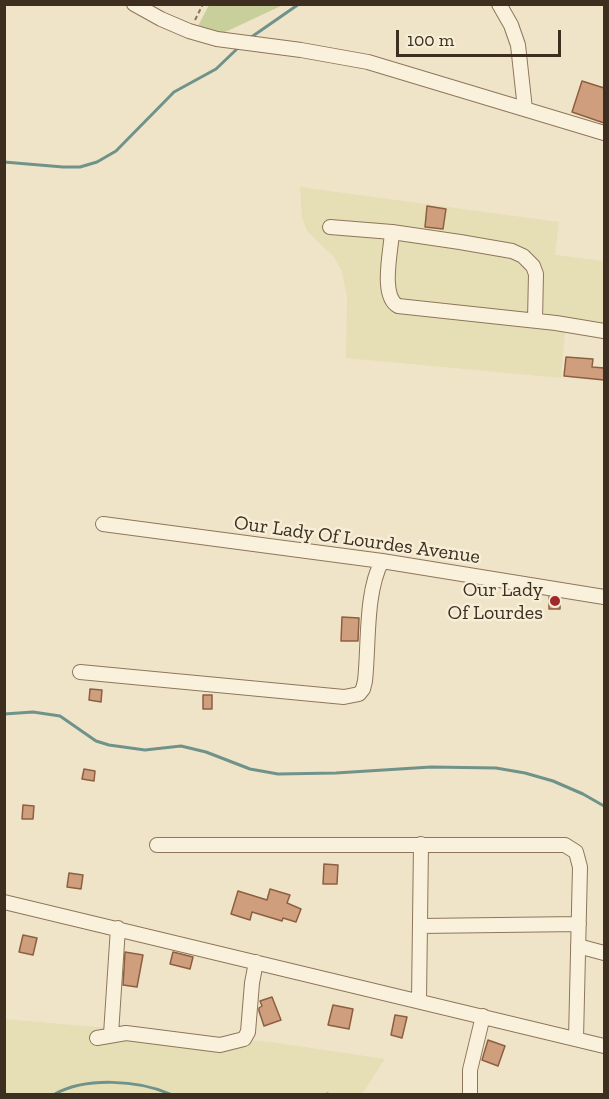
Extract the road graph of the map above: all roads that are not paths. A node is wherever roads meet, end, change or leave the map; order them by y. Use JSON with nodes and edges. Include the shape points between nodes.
{"nodes":[{"id":1,"x":135,"y":4,"type":"edge"},
{"id":2,"x":499,"y":4,"type":"edge"},
{"id":3,"x":525,"y":109,"type":"junction"},
{"id":4,"x":604,"y":133,"type":"edge"},
{"id":5,"x":330,"y":227,"type":"dead end"},
{"id":6,"x":392,"y":232,"type":"junction"},
{"id":7,"x":535,"y":320,"type":"junction"},
{"id":8,"x":604,"y":331,"type":"edge"},
{"id":9,"x":103,"y":524,"type":"dead end"},
{"id":10,"x":381,"y":561,"type":"junction"},
{"id":11,"x":604,"y":597,"type":"edge"},
{"id":12,"x":80,"y":672,"type":"dead end"},
{"id":13,"x":421,"y":844,"type":"junction"},
{"id":14,"x":158,"y":845,"type":"dead end"},
{"id":15,"x":4,"y":902,"type":"edge"},
{"id":16,"x":579,"y":924,"type":"junction"},
{"id":17,"x":420,"y":926,"type":"junction"},
{"id":18,"x":118,"y":928,"type":"junction"},
{"id":19,"x":578,"y":946,"type":"junction"},
{"id":20,"x":604,"y":953,"type":"edge"},
{"id":21,"x":256,"y":962,"type":"junction"},
{"id":22,"x":419,"y":1000,"type":"junction"},
{"id":23,"x":483,"y":1016,"type":"junction"},
{"id":24,"x":111,"y":1034,"type":"junction"},
{"id":25,"x":97,"y":1038,"type":"dead end"},
{"id":26,"x":576,"y":1039,"type":"junction"},
{"id":27,"x":604,"y":1046,"type":"edge"},
{"id":28,"x":470,"y":1095,"type":"edge"}],
"edges":[{"from":1,"to":3,"type":"street","via":[[189,31],[217,39],[368,62]]},
{"from":2,"to":3,"type":"street","via":[[518,45]]},
{"from":3,"to":4,"type":"street"},
{"from":5,"to":6,"type":"street"},
{"from":6,"to":7,"type":"street","via":[[487,246],[524,256],[536,274]]},
{"from":6,"to":7,"type":"street","via":[[387,286],[393,303],[407,308]]},
{"from":7,"to":8,"type":"street"},
{"from":9,"to":10,"type":"street","name":"Our Lady Of Lourdes Avenue"},
{"from":10,"to":11,"type":"street","name":"Our Lady Of Lourdes Avenue"},
{"from":10,"to":12,"type":"street","via":[[374,578],[365,681],[359,694],[306,695]]},
{"from":13,"to":14,"type":"street"},
{"from":13,"to":16,"type":"street","via":[[557,844],[571,848],[580,867]]},
{"from":13,"to":17,"type":"street"},
{"from":15,"to":18,"type":"street"},
{"from":16,"to":17,"type":"street"},
{"from":16,"to":19,"type":"street"},
{"from":17,"to":22,"type":"street"},
{"from":18,"to":21,"type":"street"},
{"from":18,"to":24,"type":"street"},
{"from":19,"to":20,"type":"street"},
{"from":19,"to":26,"type":"street"},
{"from":21,"to":22,"type":"street"},
{"from":21,"to":24,"type":"street","via":[[248,1032],[243,1039],[220,1045]]},
{"from":22,"to":23,"type":"street"},
{"from":23,"to":26,"type":"street"},
{"from":23,"to":28,"type":"street","via":[[470,1070]]},
{"from":24,"to":25,"type":"street"},
{"from":26,"to":27,"type":"street"}]}
